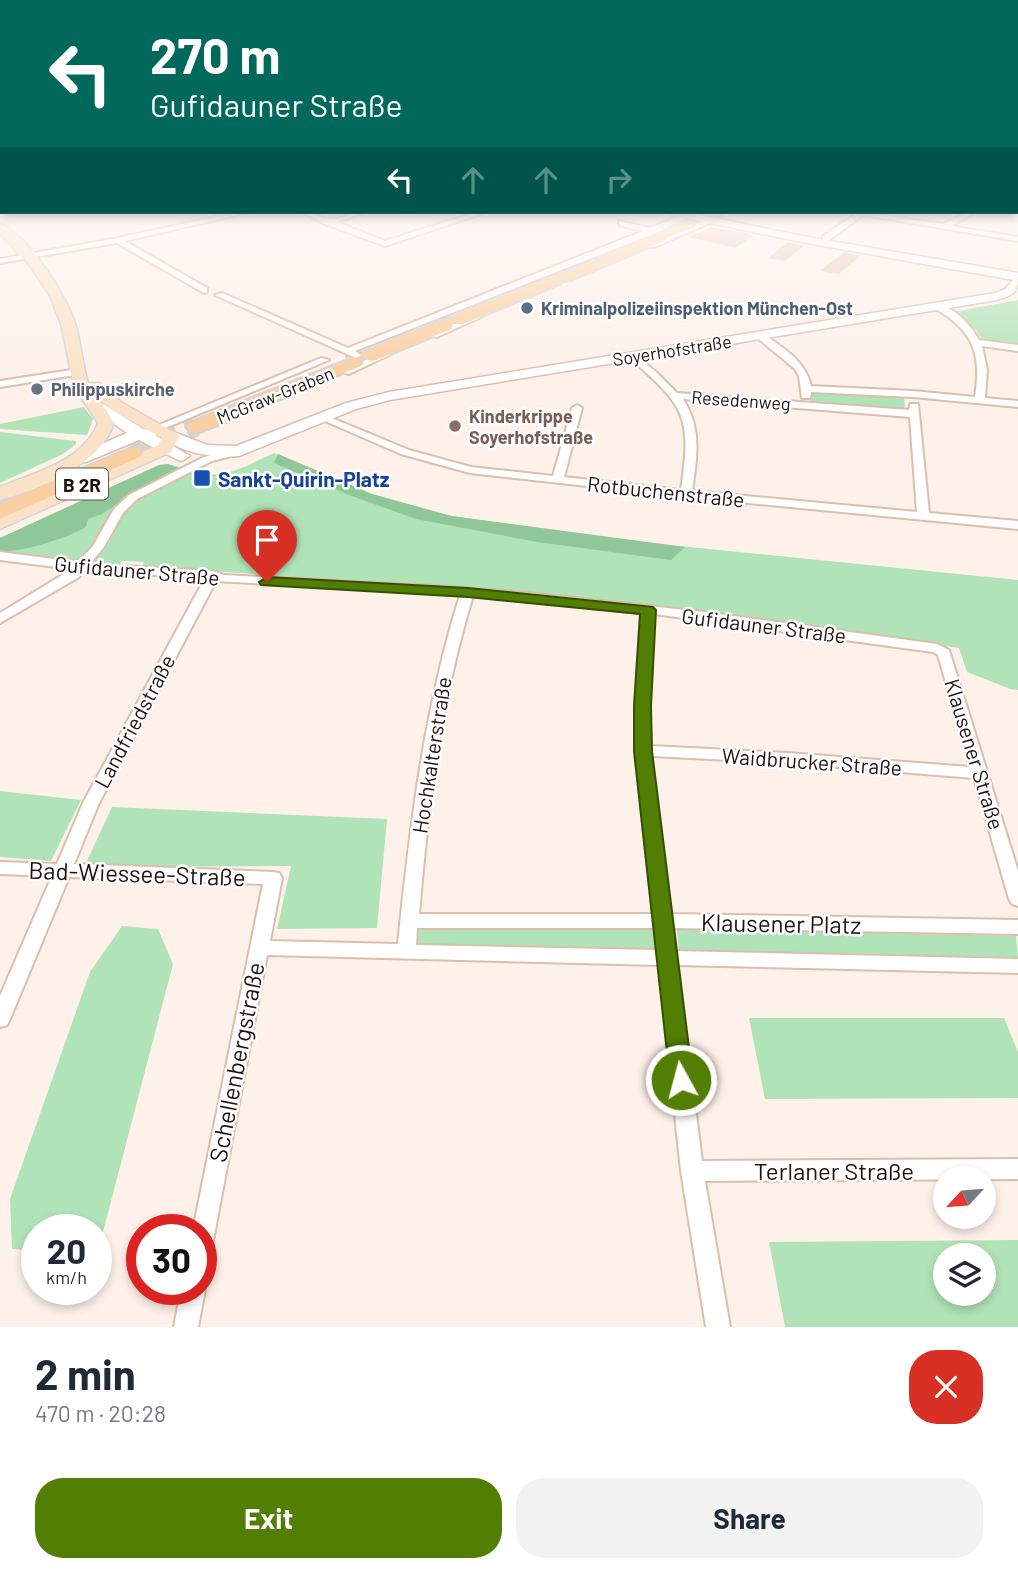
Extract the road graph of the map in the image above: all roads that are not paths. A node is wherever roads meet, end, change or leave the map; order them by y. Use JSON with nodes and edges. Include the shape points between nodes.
{"nodes":[{"id":1,"x":30,"y":256,"type":"joint"},
{"id":2,"x":145,"y":256,"type":"edge"},
{"id":3,"x":603,"y":256,"type":"edge"},
{"id":4,"x":908,"y":256,"type":"edge"},
{"id":5,"x":914,"y":256,"type":"edge"},
{"id":6,"x":0,"y":261,"type":"edge"},
{"id":7,"x":556,"y":277,"type":"joint"},
{"id":8,"x":1018,"y":277,"type":"edge"},
{"id":9,"x":204,"y":290,"type":"dead end"},
{"id":10,"x":219,"y":295,"type":"dead end"},
{"id":11,"x":937,"y":306,"type":"junction"},
{"id":12,"x":760,"y":335,"type":"junction"},
{"id":13,"x":976,"y":342,"type":"junction"},
{"id":14,"x":1018,"y":348,"type":"edge"},
{"id":15,"x":633,"y":356,"type":"junction"},
{"id":16,"x":357,"y":359,"type":"junction"},
{"id":17,"x":324,"y":360,"type":"dead end"},
{"id":18,"x":79,"y":374,"type":"junction"},
{"id":19,"x":0,"y":384,"type":"edge"},
{"id":20,"x":807,"y":389,"type":"junction"},
{"id":21,"x":913,"y":394,"type":"junction"},
{"id":22,"x":677,"y":396,"type":"junction"},
{"id":23,"x":980,"y":400,"type":"junction"},
{"id":24,"x":1018,"y":404,"type":"edge"},
{"id":25,"x":805,"y":405,"type":"junction"},
{"id":26,"x":98,"y":406,"type":"junction"},
{"id":27,"x":577,"y":408,"type":"dead end"},
{"id":28,"x":915,"y":414,"type":"junction"},
{"id":29,"x":323,"y":418,"type":"junction"},
{"id":30,"x":192,"y":425,"type":"tunnel mouth"},
{"id":31,"x":279,"y":438,"type":"junction"},
{"id":32,"x":151,"y":440,"type":"junction"},
{"id":33,"x":239,"y":451,"type":"junction"},
{"id":34,"x":80,"y":459,"type":"junction"},
{"id":35,"x":202,"y":463,"type":"junction"},
{"id":36,"x":557,"y":481,"type":"junction"},
{"id":37,"x":0,"y":494,"type":"edge"},
{"id":38,"x":686,"y":494,"type":"junction"},
{"id":39,"x":0,"y":503,"type":"edge"},
{"id":40,"x":0,"y":512,"type":"edge"},
{"id":41,"x":923,"y":515,"type":"junction"},
{"id":42,"x":0,"y":523,"type":"edge"},
{"id":43,"x":1018,"y":525,"type":"edge"},
{"id":44,"x":0,"y":556,"type":"edge"},
{"id":45,"x":83,"y":566,"type":"junction"},
{"id":46,"x":213,"y":575,"type":"junction"},
{"id":47,"x":468,"y":592,"type":"junction"},
{"id":48,"x":648,"y":610,"type":"junction"},
{"id":49,"x":0,"y":619,"type":"edge"},
{"id":50,"x":942,"y":650,"type":"joint"},
{"id":51,"x":643,"y":751,"type":"junction"},
{"id":52,"x":981,"y":773,"type":"junction"},
{"id":53,"x":0,"y":868,"type":"edge"},
{"id":54,"x":62,"y":870,"type":"junction"},
{"id":55,"x":273,"y":878,"type":"joint"},
{"id":56,"x":1018,"y":899,"type":"edge"},
{"id":57,"x":409,"y":921,"type":"junction"},
{"id":58,"x":662,"y":921,"type":"junction"},
{"id":59,"x":1018,"y":927,"type":"edge"},
{"id":60,"x":258,"y":948,"type":"junction"},
{"id":61,"x":406,"y":953,"type":"junction"},
{"id":62,"x":666,"y":960,"type":"junction"},
{"id":63,"x":1018,"y":966,"type":"edge"},
{"id":64,"x":0,"y":1019,"type":"edge"},
{"id":65,"x":1018,"y":1169,"type":"edge"},
{"id":66,"x":692,"y":1171,"type":"junction"},
{"id":67,"x":207,"y":1214,"type":"edge"},
{"id":68,"x":190,"y":1305,"type":"edge"},
{"id":69,"x":186,"y":1327,"type":"edge"},
{"id":70,"x":718,"y":1327,"type":"edge"}],
"edges":[{"from":1,"to":6,"type":"street"},
{"from":1,"to":18,"type":"main road","number":"B 2R","via":[[61,307]]},
{"from":2,"to":9,"type":"street"},
{"from":3,"to":7,"type":"highway","name":"McGraw-Graben"},
{"from":4,"to":8,"type":"main road"},
{"from":5,"to":8,"type":"main road"},
{"from":7,"to":16,"type":"highway","name":"McGraw-Graben"},
{"from":8,"to":11,"type":"main road","name":"Soyerhofstraße","via":[[1004,295]]},
{"from":10,"to":16,"type":"street"},
{"from":11,"to":12,"type":"main road","name":"Soyerhofstraße"},
{"from":11,"to":13,"type":"street","via":[[959,321]]},
{"from":12,"to":15,"type":"main road","name":"Soyerhofstraße"},
{"from":12,"to":20,"type":"street","via":[[799,366]]},
{"from":13,"to":14,"type":"street"},
{"from":13,"to":23,"type":"street","via":[[984,363]]},
{"from":15,"to":22,"type":"street"},
{"from":15,"to":29,"type":"main road","name":"Soyerhofstraße","via":[[389,396]]},
{"from":16,"to":30,"type":"highway","name":"McGraw-Graben"},
{"from":17,"to":32,"type":"street"},
{"from":18,"to":19,"type":"street"},
{"from":18,"to":26,"type":"main road","number":"B 2R","via":[[82,388]]},
{"from":18,"to":32,"type":"main road"},
{"from":20,"to":21,"type":"street"},
{"from":20,"to":25,"type":"street"},
{"from":21,"to":23,"type":"street"},
{"from":21,"to":28,"type":"street"},
{"from":22,"to":25,"type":"street","name":"Resedenweg"},
{"from":22,"to":38,"type":"street","via":[[694,442]]},
{"from":23,"to":24,"type":"street"},
{"from":25,"to":28,"type":"street","name":"Resedenweg"},
{"from":26,"to":32,"type":"main road"},
{"from":26,"to":34,"type":"main road","number":"B 2R","via":[[105,430]]},
{"from":27,"to":36,"type":"street"},
{"from":28,"to":41,"type":"street"},
{"from":29,"to":31,"type":"main road"},
{"from":29,"to":36,"type":"street","name":"Rotbuchenstraße","via":[[444,465]]},
{"from":31,"to":33,"type":"main road"},
{"from":31,"to":35,"type":"main road","via":[[238,458]]},
{"from":32,"to":33,"type":"main road","via":[[202,451]]},
{"from":32,"to":34,"type":"main road"},
{"from":32,"to":35,"type":"main road"},
{"from":32,"to":39,"type":"highway"},
{"from":32,"to":40,"type":"highway"},
{"from":32,"to":42,"type":"main road","number":"B 2R","via":[[76,486]]},
{"from":33,"to":35,"type":"street"},
{"from":34,"to":37,"type":"main road","number":"B 2R"},
{"from":35,"to":45,"type":"street","via":[[124,503]]},
{"from":36,"to":38,"type":"street","name":"Rotbuchenstraße"},
{"from":38,"to":41,"type":"street","name":"Rotbuchenstraße"},
{"from":41,"to":43,"type":"street","name":"Rotbuchenstraße"},
{"from":44,"to":45,"type":"street","name":"Gufidauner Straße"},
{"from":45,"to":46,"type":"street","name":"Gufidauner Straße"},
{"from":45,"to":49,"type":"street"},
{"from":46,"to":47,"type":"street","name":"Gufidauner Straße","via":[[220,579]]},
{"from":46,"to":54,"type":"street","name":"Landfriedstraße","via":[[113,758]]},
{"from":47,"to":48,"type":"street","name":"Gufidauner Straße"},
{"from":47,"to":57,"type":"street","name":"Hochkalterstraße","via":[[442,681],[421,788]]},
{"from":48,"to":50,"type":"street","name":"Gufidauner Straße"},
{"from":48,"to":51,"type":"street"},
{"from":50,"to":52,"type":"street","name":"Klausener Straße"},
{"from":51,"to":52,"type":"street","name":"Waidbrucker Straße"},
{"from":51,"to":58,"type":"street"},
{"from":52,"to":56,"type":"street","name":"Klausener Straße"},
{"from":53,"to":54,"type":"street","name":"Bad-Wiessee-Straße"},
{"from":54,"to":55,"type":"street","name":"Bad-Wiessee-Straße"},
{"from":54,"to":64,"type":"street","name":"Landfriedstraße"},
{"from":55,"to":60,"type":"street","name":"Schellenbergstraße"},
{"from":57,"to":58,"type":"street","name":"Klausener Platz"},
{"from":57,"to":61,"type":"street"},
{"from":58,"to":59,"type":"street","name":"Klausener Platz"},
{"from":58,"to":62,"type":"street"},
{"from":60,"to":61,"type":"street","name":"Klausener Platz"},
{"from":60,"to":67,"type":"street","name":"Schellenbergstraße"},
{"from":61,"to":62,"type":"street","name":"Klausener Platz"},
{"from":62,"to":63,"type":"street","name":"Klausener Platz"},
{"from":62,"to":66,"type":"street"},
{"from":65,"to":66,"type":"street","name":"Terlaner Straße"},
{"from":66,"to":70,"type":"street"},
{"from":68,"to":69,"type":"street"}]}
